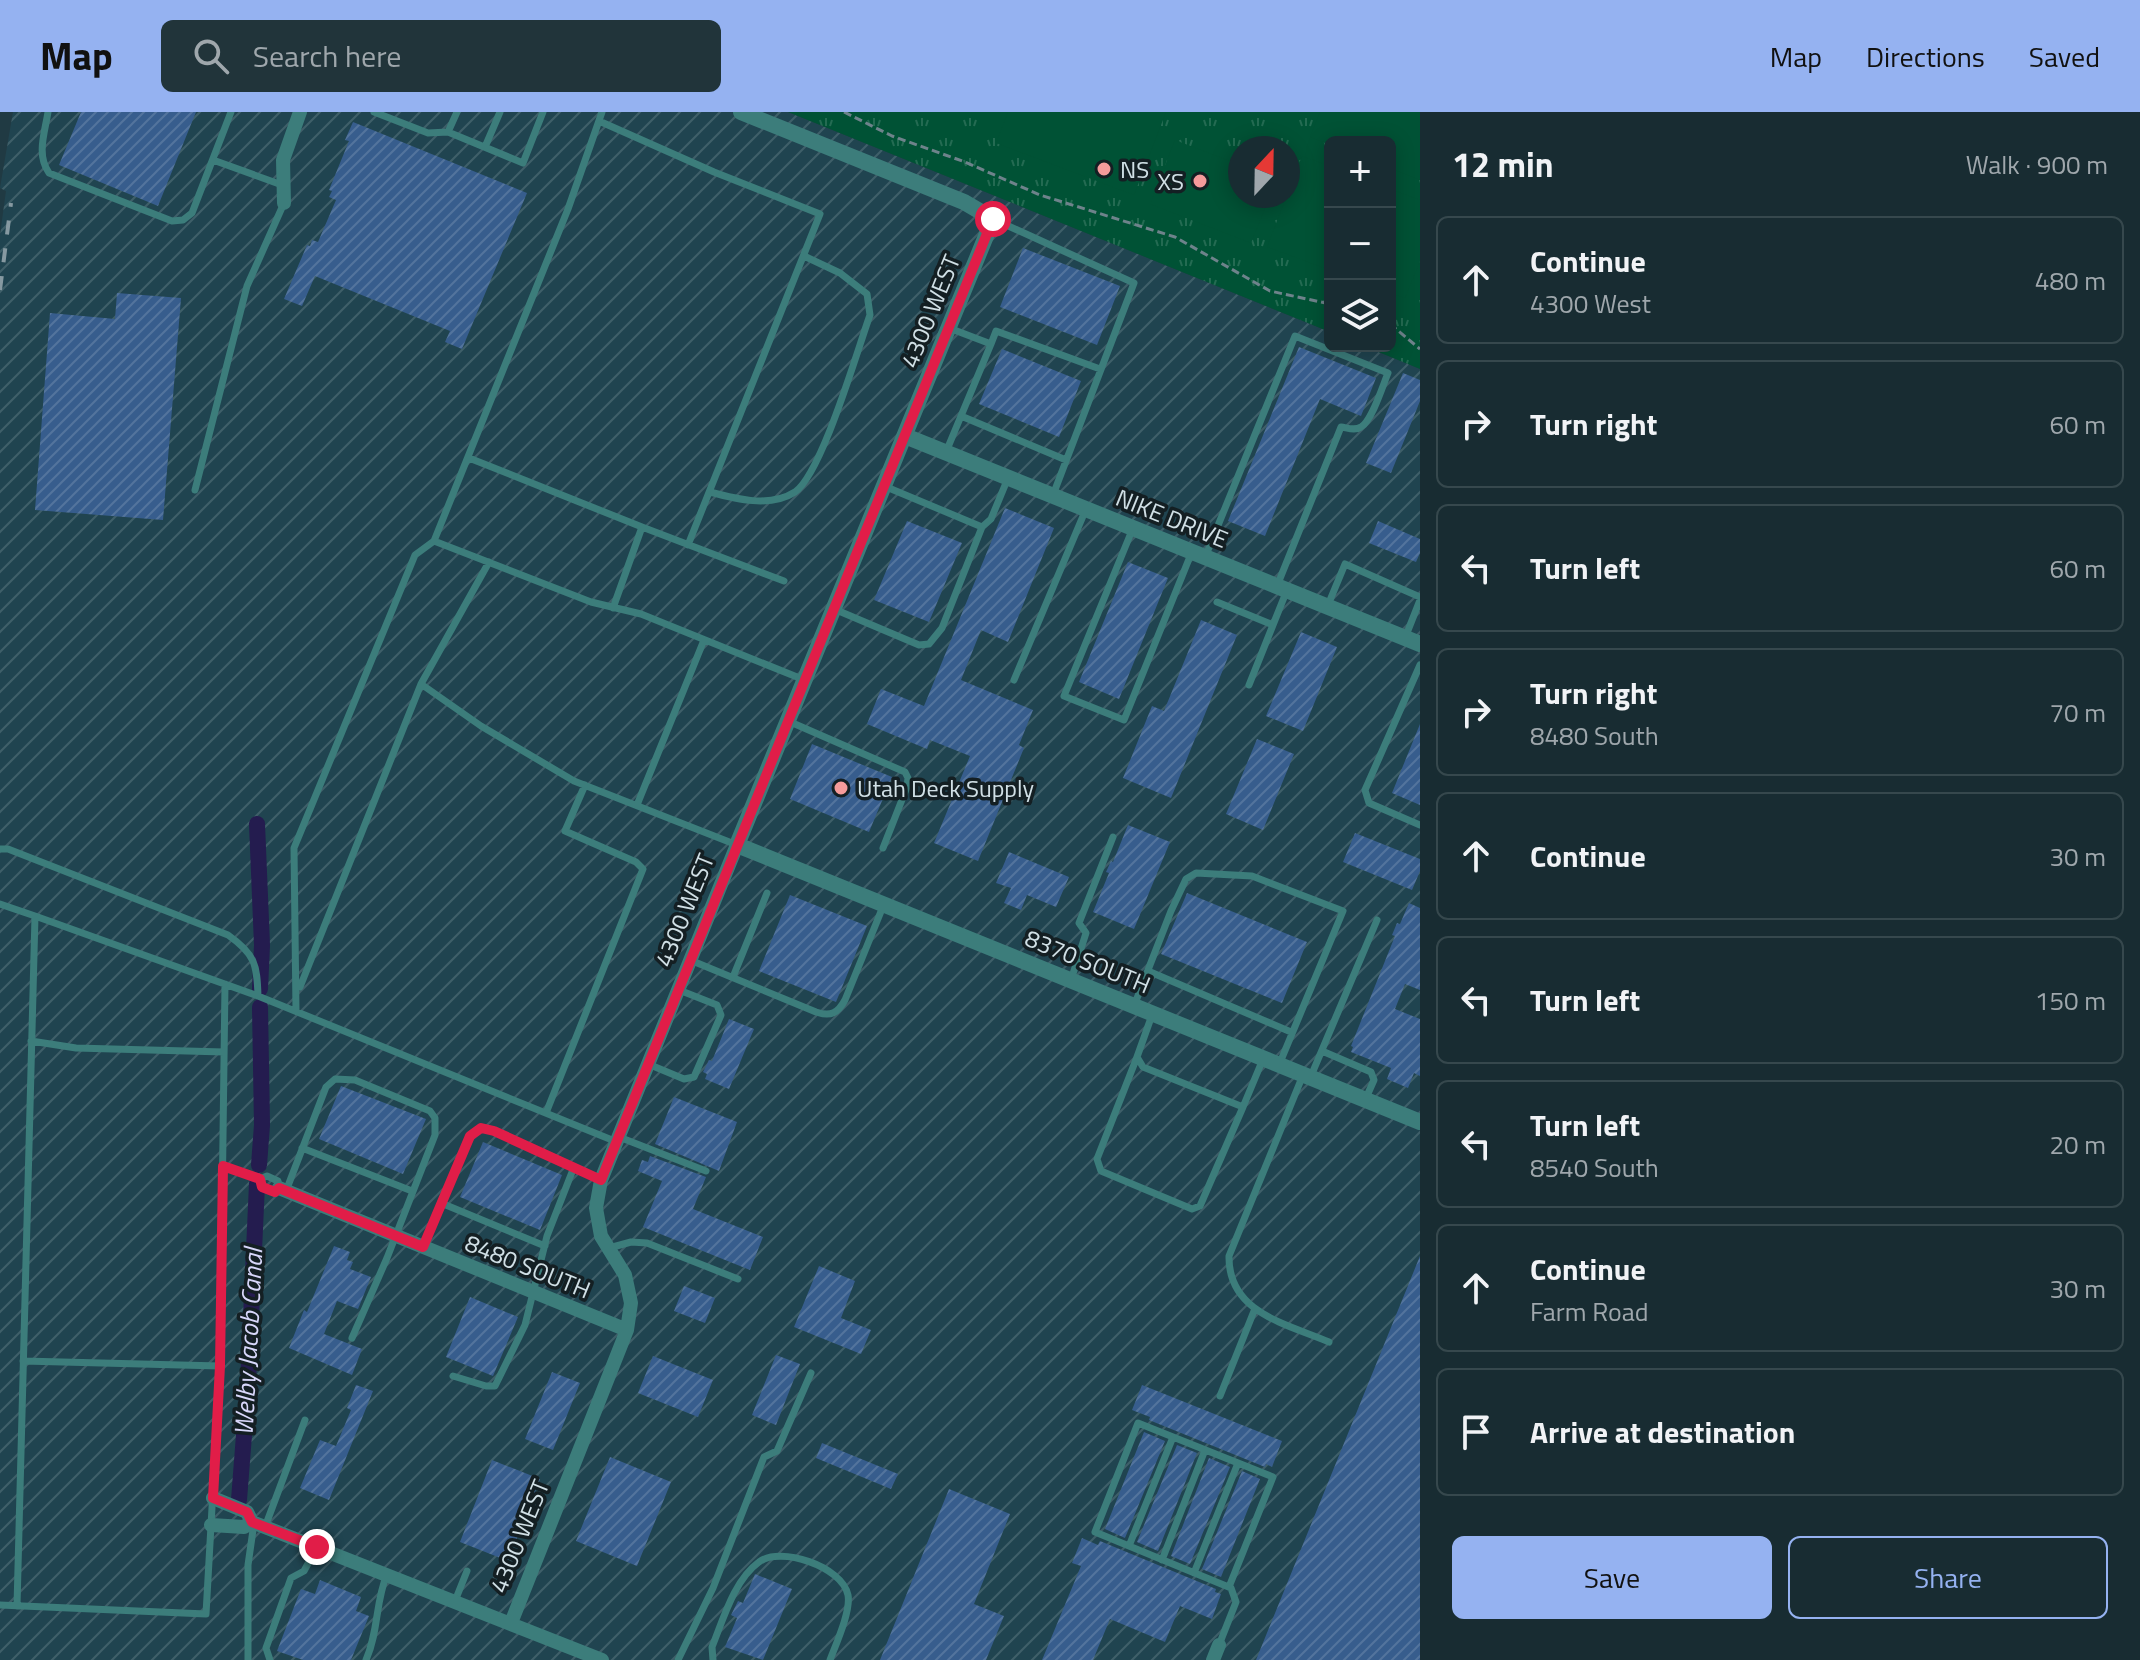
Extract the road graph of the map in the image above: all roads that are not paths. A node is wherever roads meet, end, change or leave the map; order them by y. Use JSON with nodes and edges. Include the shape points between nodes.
{"nodes":[{"id":1,"x":48,"y":112,"type":"edge"},
{"id":2,"x":231,"y":112,"type":"edge"},
{"id":3,"x":300,"y":112,"type":"edge"},
{"id":4,"x":374,"y":112,"type":"edge"},
{"id":5,"x":457,"y":112,"type":"edge"},
{"id":6,"x":500,"y":112,"type":"edge"},
{"id":7,"x":543,"y":112,"type":"edge"},
{"id":8,"x":602,"y":112,"type":"edge"},
{"id":9,"x":741,"y":112,"type":"edge"},
{"id":10,"x":599,"y":121,"type":"junction"},
{"id":11,"x":448,"y":132,"type":"junction"},
{"id":12,"x":485,"y":147,"type":"junction"},
{"id":13,"x":213,"y":160,"type":"junction"},
{"id":14,"x":282,"y":186,"type":"junction"},
{"id":15,"x":284,"y":203,"type":"joint"},
{"id":16,"x":993,"y":219,"type":"junction"},
{"id":17,"x":804,"y":256,"type":"junction"},
{"id":18,"x":949,"y":328,"type":"junction"},
{"id":19,"x":991,"y":344,"type":"junction"},
{"id":20,"x":1100,"y":369,"type":"junction"},
{"id":21,"x":961,"y":416,"type":"junction"},
{"id":22,"x":905,"y":436,"type":"junction"},
{"id":23,"x":946,"y":452,"type":"junction"},
{"id":24,"x":469,"y":458,"type":"junction"},
{"id":25,"x":1066,"y":460,"type":"junction"},
{"id":26,"x":1008,"y":478,"type":"junction"},
{"id":27,"x":884,"y":486,"type":"junction"},
{"id":28,"x":195,"y":490,"type":"dead end"},
{"id":29,"x":710,"y":492,"type":"junction"},
{"id":30,"x":1053,"y":496,"type":"junction"},
{"id":31,"x":1086,"y":509,"type":"junction"},
{"id":32,"x":642,"y":527,"type":"junction"},
{"id":33,"x":982,"y":527,"type":"junction"},
{"id":34,"x":1133,"y":528,"type":"junction"},
{"id":35,"x":434,"y":541,"type":"junction"},
{"id":36,"x":688,"y":545,"type":"junction"},
{"id":37,"x":1199,"y":555,"type":"junction"},
{"id":38,"x":489,"y":562,"type":"junction"},
{"id":39,"x":784,"y":581,"type":"dead end"},
{"id":40,"x":1282,"y":588,"type":"junction"},
{"id":41,"x":1420,"y":598,"type":"edge"},
{"id":42,"x":1217,"y":602,"type":"dead end"},
{"id":43,"x":1328,"y":607,"type":"junction"},
{"id":44,"x":613,"y":608,"type":"junction"},
{"id":45,"x":834,"y":609,"type":"junction"},
{"id":46,"x":1273,"y":625,"type":"junction"},
{"id":47,"x":704,"y":640,"type":"junction"},
{"id":48,"x":1413,"y":641,"type":"edge"},
{"id":49,"x":1420,"y":665,"type":"edge"},
{"id":50,"x":805,"y":680,"type":"junction"},
{"id":51,"x":1014,"y":680,"type":"dead end"},
{"id":52,"x":421,"y":684,"type":"junction"},
{"id":53,"x":1249,"y":685,"type":"dead end"},
{"id":54,"x":788,"y":721,"type":"junction"},
{"id":55,"x":585,"y":785,"type":"junction"},
{"id":56,"x":637,"y":805,"type":"junction"},
{"id":57,"x":1420,"y":825,"type":"edge"},
{"id":58,"x":1113,"y":837,"type":"dead end"},
{"id":59,"x":737,"y":845,"type":"junction"},
{"id":60,"x":883,"y":848,"type":"dead end"},
{"id":61,"x":0,"y":849,"type":"edge"},
{"id":62,"x":767,"y":893,"type":"dead end"},
{"id":63,"x":0,"y":904,"type":"edge"},
{"id":64,"x":884,"y":904,"type":"junction"},
{"id":65,"x":35,"y":916,"type":"junction"},
{"id":66,"x":1377,"y":920,"type":"dead end"},
{"id":67,"x":690,"y":960,"type":"junction"},
{"id":68,"x":1148,"y":971,"type":"junction"},
{"id":69,"x":733,"y":977,"type":"junction"},
{"id":70,"x":1071,"y":980,"type":"junction"},
{"id":71,"x":225,"y":984,"type":"junction"},
{"id":72,"x":678,"y":990,"type":"junction"},
{"id":73,"x":298,"y":992,"type":"junction"},
{"id":74,"x":258,"y":996,"type":"junction"},
{"id":75,"x":1134,"y":1006,"type":"junction"},
{"id":76,"x":296,"y":1011,"type":"junction"},
{"id":77,"x":1153,"y":1013,"type":"junction"},
{"id":78,"x":1291,"y":1032,"type":"junction"},
{"id":79,"x":31,"y":1041,"type":"junction"},
{"id":80,"x":1322,"y":1051,"type":"junction"},
{"id":81,"x":224,"y":1052,"type":"junction"},
{"id":82,"x":1137,"y":1057,"type":"junction"},
{"id":83,"x":1271,"y":1062,"type":"junction"},
{"id":84,"x":648,"y":1064,"type":"junction"},
{"id":85,"x":1307,"y":1076,"type":"junction"},
{"id":86,"x":1365,"y":1100,"type":"junction"},
{"id":87,"x":1243,"y":1107,"type":"junction"},
{"id":88,"x":546,"y":1113,"type":"junction"},
{"id":89,"x":1420,"y":1122,"type":"edge"},
{"id":90,"x":618,"y":1139,"type":"junction"},
{"id":91,"x":302,"y":1148,"type":"junction"},
{"id":92,"x":223,"y":1166,"type":"junction"},
{"id":93,"x":574,"y":1167,"type":"junction"},
{"id":94,"x":706,"y":1171,"type":"dead end"},
{"id":95,"x":601,"y":1180,"type":"junction"},
{"id":96,"x":282,"y":1190,"type":"junction"},
{"id":97,"x":412,"y":1191,"type":"junction"},
{"id":98,"x":441,"y":1203,"type":"junction"},
{"id":99,"x":394,"y":1235,"type":"junction"},
{"id":100,"x":545,"y":1246,"type":"junction"},
{"id":101,"x":423,"y":1247,"type":"junction"},
{"id":102,"x":609,"y":1248,"type":"junction"},
{"id":103,"x":738,"y":1279,"type":"dead end"},
{"id":104,"x":534,"y":1292,"type":"junction"},
{"id":105,"x":1254,"y":1311,"type":"junction"},
{"id":106,"x":627,"y":1330,"type":"junction"},
{"id":107,"x":352,"y":1338,"type":"dead end"},
{"id":108,"x":1329,"y":1342,"type":"dead end"},
{"id":109,"x":23,"y":1361,"type":"junction"},
{"id":110,"x":220,"y":1366,"type":"junction"},
{"id":111,"x":811,"y":1373,"type":"dead end"},
{"id":112,"x":453,"y":1376,"type":"dead end"},
{"id":113,"x":1220,"y":1396,"type":"dead end"},
{"id":114,"x":305,"y":1420,"type":"dead end"},
{"id":115,"x":1173,"y":1437,"type":"junction"},
{"id":116,"x":1205,"y":1450,"type":"junction"},
{"id":117,"x":1238,"y":1463,"type":"junction"},
{"id":118,"x":213,"y":1498,"type":"junction"},
{"id":119,"x":257,"y":1524,"type":"junction"},
{"id":120,"x":211,"y":1525,"type":"junction"},
{"id":121,"x":1129,"y":1546,"type":"junction"},
{"id":122,"x":317,"y":1547,"type":"junction"},
{"id":123,"x":1162,"y":1560,"type":"junction"},
{"id":124,"x":467,"y":1571,"type":"dead end"},
{"id":125,"x":1194,"y":1573,"type":"junction"},
{"id":126,"x":387,"y":1574,"type":"junction"},
{"id":127,"x":1229,"y":1587,"type":"junction"},
{"id":128,"x":455,"y":1601,"type":"junction"},
{"id":129,"x":0,"y":1605,"type":"edge"},
{"id":130,"x":17,"y":1606,"type":"junction"},
{"id":131,"x":511,"y":1623,"type":"junction"},
{"id":132,"x":1219,"y":1645,"type":"joint"},
{"id":133,"x":248,"y":1660,"type":"edge"},
{"id":134,"x":270,"y":1660,"type":"edge"},
{"id":135,"x":366,"y":1660,"type":"edge"},
{"id":136,"x":602,"y":1660,"type":"edge"},
{"id":137,"x":678,"y":1660,"type":"edge"},
{"id":138,"x":713,"y":1660,"type":"edge"},
{"id":139,"x":830,"y":1660,"type":"edge"},
{"id":140,"x":1213,"y":1660,"type":"edge"}],
"edges":[{"from":1,"to":13,"type":"lane","via":[[42,152],[49,173],[172,221],[192,213]]},
{"from":2,"to":13,"type":"lane"},
{"from":3,"to":14,"type":"street","via":[[285,150]]},
{"from":4,"to":11,"type":"lane","via":[[428,133]]},
{"from":5,"to":11,"type":"lane"},
{"from":6,"to":12,"type":"lane"},
{"from":7,"to":12,"type":"lane","via":[[523,163]]},
{"from":8,"to":10,"type":"lane"},
{"from":9,"to":16,"type":"street","via":[[964,202]]},
{"from":10,"to":17,"type":"lane","via":[[820,214]]},
{"from":10,"to":24,"type":"lane"},
{"from":11,"to":12,"type":"lane"},
{"from":13,"to":14,"type":"lane"},
{"from":14,"to":15,"type":"street"},
{"from":15,"to":28,"type":"lane","via":[[247,286]]},
{"from":16,"to":18,"type":"street","name":"4300 WEST"},
{"from":16,"to":20,"type":"lane","via":[[1134,283]]},
{"from":17,"to":29,"type":"lane"},
{"from":17,"to":29,"type":"lane","via":[[840,273],[867,294],[870,315],[819,459],[795,492],[763,502]]},
{"from":18,"to":19,"type":"lane"},
{"from":18,"to":22,"type":"street","name":"4300 WEST"},
{"from":19,"to":20,"type":"lane","via":[[996,331]]},
{"from":19,"to":21,"type":"lane"},
{"from":20,"to":25,"type":"lane"},
{"from":21,"to":23,"type":"lane"},
{"from":21,"to":25,"type":"lane"},
{"from":22,"to":23,"type":"street","name":"NIKE DRIVE"},
{"from":22,"to":27,"type":"street","name":"4300 WEST"},
{"from":23,"to":26,"type":"street","name":"NIKE DRIVE"},
{"from":24,"to":32,"type":"lane"},
{"from":24,"to":35,"type":"lane"},
{"from":25,"to":30,"type":"lane"},
{"from":26,"to":30,"type":"street","name":"NIKE DRIVE"},
{"from":26,"to":33,"type":"lane","via":[[991,519]]},
{"from":27,"to":33,"type":"lane"},
{"from":27,"to":45,"type":"street","name":"4300 WEST"},
{"from":29,"to":36,"type":"lane"},
{"from":30,"to":31,"type":"street","name":"NIKE DRIVE"},
{"from":31,"to":34,"type":"street","name":"NIKE DRIVE"},
{"from":31,"to":51,"type":"lane"},
{"from":32,"to":36,"type":"lane"},
{"from":32,"to":44,"type":"lane"},
{"from":33,"to":45,"type":"lane","via":[[942,628],[929,644],[919,645]]},
{"from":34,"to":37,"type":"street","name":"NIKE DRIVE"},
{"from":34,"to":37,"type":"lane","via":[[1064,696],[1076,701],[1124,720]]},
{"from":35,"to":38,"type":"lane"},
{"from":35,"to":73,"type":"lane","via":[[415,555],[294,848]]},
{"from":36,"to":39,"type":"lane"},
{"from":37,"to":40,"type":"street","name":"NIKE DRIVE"},
{"from":37,"to":40,"type":"lane","via":[[1295,336],[1388,373],[1363,427],[1341,427]]},
{"from":38,"to":44,"type":"lane"},
{"from":38,"to":52,"type":"lane"},
{"from":40,"to":43,"type":"street","name":"NIKE DRIVE"},
{"from":40,"to":46,"type":"lane"},
{"from":41,"to":43,"type":"lane","via":[[1345,564]]},
{"from":41,"to":48,"type":"lane"},
{"from":42,"to":46,"type":"lane"},
{"from":43,"to":48,"type":"street","name":"NIKE DRIVE"},
{"from":44,"to":47,"type":"lane"},
{"from":45,"to":50,"type":"street","name":"4300 WEST"},
{"from":46,"to":53,"type":"lane"},
{"from":47,"to":50,"type":"lane"},
{"from":47,"to":56,"type":"lane"},
{"from":49,"to":57,"type":"lane","via":[[1365,790],[1369,803]]},
{"from":50,"to":54,"type":"street","name":"4300 WEST"},
{"from":52,"to":55,"type":"lane","via":[[540,763]]},
{"from":52,"to":73,"type":"lane"},
{"from":54,"to":59,"type":"street","name":"4300 WEST"},
{"from":54,"to":60,"type":"lane","via":[[905,772],[907,787]]},
{"from":55,"to":56,"type":"lane"},
{"from":55,"to":88,"type":"lane","via":[[565,831],[643,869]]},
{"from":56,"to":59,"type":"lane"},
{"from":58,"to":70,"type":"lane","via":[[1079,923],[1086,933]]},
{"from":59,"to":64,"type":"street","name":"8370 SOUTH"},
{"from":59,"to":67,"type":"street","name":"4300 WEST"},
{"from":61,"to":74,"type":"lane","via":[[228,935],[249,952],[257,969]]},
{"from":62,"to":69,"type":"lane"},
{"from":63,"to":65,"type":"lane"},
{"from":64,"to":69,"type":"lane","via":[[845,1000],[833,1014],[816,1012]]},
{"from":64,"to":70,"type":"street","name":"8370 SOUTH"},
{"from":65,"to":71,"type":"lane"},
{"from":65,"to":79,"type":"lane"},
{"from":66,"to":80,"type":"lane"},
{"from":67,"to":69,"type":"lane"},
{"from":67,"to":72,"type":"street","name":"4300 WEST"},
{"from":68,"to":75,"type":"lane"},
{"from":68,"to":78,"type":"lane"},
{"from":68,"to":78,"type":"lane","via":[[1186,879],[1196,873],[1252,876],[1343,911]]},
{"from":70,"to":75,"type":"street","name":"8370 SOUTH"},
{"from":71,"to":74,"type":"lane"},
{"from":71,"to":81,"type":"lane"},
{"from":72,"to":84,"type":"street","name":"4300 WEST"},
{"from":72,"to":84,"type":"lane","via":[[717,1005],[721,1015],[694,1077],[684,1079]]},
{"from":73,"to":76,"type":"lane"},
{"from":74,"to":76,"type":"lane"},
{"from":75,"to":77,"type":"street","name":"8370 SOUTH"},
{"from":76,"to":88,"type":"lane"},
{"from":77,"to":82,"type":"lane"},
{"from":77,"to":83,"type":"street","name":"8370 SOUTH"},
{"from":78,"to":83,"type":"lane"},
{"from":79,"to":81,"type":"lane","via":[[76,1048]]},
{"from":79,"to":109,"type":"lane"},
{"from":80,"to":85,"type":"lane"},
{"from":80,"to":86,"type":"lane","via":[[1371,1072],[1374,1080]]},
{"from":81,"to":92,"type":"lane"},
{"from":82,"to":87,"type":"lane","via":[[1143,1067]]},
{"from":82,"to":87,"type":"lane","via":[[1097,1159],[1101,1171],[1192,1209],[1200,1206]]},
{"from":83,"to":85,"type":"street","name":"8370 SOUTH"},
{"from":83,"to":87,"type":"lane"},
{"from":84,"to":90,"type":"street","name":"4300 WEST"},
{"from":85,"to":86,"type":"street","name":"8370 SOUTH"},
{"from":85,"to":105,"type":"lane","via":[[1229,1256],[1237,1290]]},
{"from":86,"to":89,"type":"street","name":"8370 SOUTH"},
{"from":88,"to":90,"type":"lane"},
{"from":90,"to":94,"type":"lane"},
{"from":90,"to":95,"type":"street","name":"4300 WEST"},
{"from":91,"to":96,"type":"lane"},
{"from":91,"to":97,"type":"lane"},
{"from":91,"to":97,"type":"lane","via":[[329,1083],[355,1080],[430,1111],[435,1118],[435,1135]]},
{"from":92,"to":96,"type":"lane","via":[[260,1179],[267,1176]]},
{"from":92,"to":110,"type":"lane"},
{"from":93,"to":95,"type":"lane"},
{"from":93,"to":98,"type":"lane","via":[[481,1128],[470,1136]]},
{"from":93,"to":100,"type":"lane"},
{"from":95,"to":102,"type":"street","name":"4300 WEST","via":[[596,1208]]},
{"from":96,"to":99,"type":"street","name":"8480 SOUTH"},
{"from":97,"to":99,"type":"lane"},
{"from":98,"to":100,"type":"lane"},
{"from":98,"to":101,"type":"lane"},
{"from":99,"to":101,"type":"street","name":"8480 SOUTH"},
{"from":99,"to":107,"type":"lane"},
{"from":100,"to":104,"type":"lane"},
{"from":101,"to":104,"type":"street","name":"8480 SOUTH"},
{"from":102,"to":103,"type":"lane","via":[[647,1243]]},
{"from":102,"to":106,"type":"street","name":"4300 WEST","via":[[625,1275],[631,1303]]},
{"from":104,"to":106,"type":"street","name":"8480 SOUTH"},
{"from":104,"to":112,"type":"lane","via":[[525,1325],[495,1386]]},
{"from":105,"to":108,"type":"lane"},
{"from":105,"to":113,"type":"lane"},
{"from":106,"to":131,"type":"street","name":"4300 WEST"},
{"from":109,"to":110,"type":"lane"},
{"from":109,"to":130,"type":"lane"},
{"from":110,"to":118,"type":"lane"},
{"from":111,"to":137,"type":"lane","via":[[777,1451],[764,1457],[713,1588]]},
{"from":114,"to":119,"type":"lane"},
{"from":115,"to":116,"type":"lane"},
{"from":115,"to":121,"type":"lane"},
{"from":115,"to":121,"type":"lane","via":[[1138,1423],[1095,1532]]},
{"from":116,"to":117,"type":"lane"},
{"from":116,"to":123,"type":"lane"},
{"from":117,"to":125,"type":"lane"},
{"from":117,"to":127,"type":"lane","via":[[1273,1477]]},
{"from":118,"to":119,"type":"street","via":[[247,1512]]},
{"from":118,"to":120,"type":"lane"},
{"from":119,"to":120,"type":"street"},
{"from":119,"to":122,"type":"street"},
{"from":119,"to":133,"type":"lane","via":[[248,1565]]},
{"from":120,"to":130,"type":"lane","via":[[206,1614]]},
{"from":121,"to":123,"type":"lane"},
{"from":122,"to":126,"type":"street"},
{"from":122,"to":134,"type":"lane","via":[[304,1571],[291,1578],[266,1648]]},
{"from":123,"to":125,"type":"lane"},
{"from":124,"to":128,"type":"lane"},
{"from":125,"to":127,"type":"lane"},
{"from":126,"to":128,"type":"street"},
{"from":126,"to":135,"type":"lane"},
{"from":127,"to":132,"type":"lane","via":[[1236,1602]]},
{"from":128,"to":131,"type":"street"},
{"from":129,"to":130,"type":"lane"},
{"from":131,"to":136,"type":"street"},
{"from":132,"to":140,"type":"street"},
{"from":138,"to":139,"type":"lane","via":[[712,1647],[744,1577],[770,1555],[820,1565],[848,1595]]}]}
